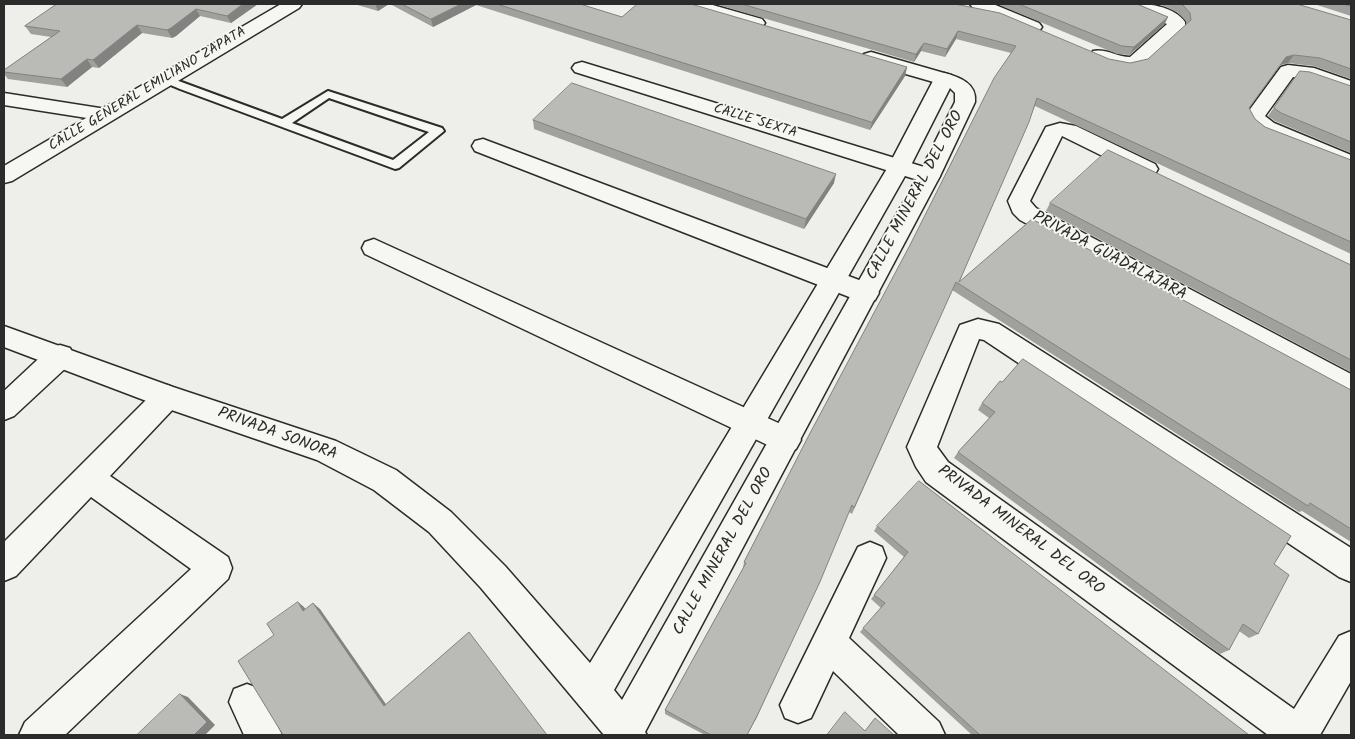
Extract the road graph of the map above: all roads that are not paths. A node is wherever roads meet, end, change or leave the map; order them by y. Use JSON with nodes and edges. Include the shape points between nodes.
{"nodes":[{"id":1,"x":293,"y":4,"type":"edge"},
{"id":2,"x":691,"y":4,"type":"edge"},
{"id":3,"x":979,"y":4,"type":"edge"},
{"id":4,"x":1136,"y":4,"type":"edge"},
{"id":5,"x":959,"y":6,"type":"edge"},
{"id":6,"x":1011,"y":18,"type":"junction"},
{"id":7,"x":776,"y":29,"type":"edge"},
{"id":8,"x":1045,"y":32,"type":"edge"},
{"id":9,"x":1088,"y":50,"type":"edge"},
{"id":10,"x":850,"y":51,"type":"edge"},
{"id":11,"x":582,"y":68,"type":"dead end"},
{"id":12,"x":165,"y":79,"type":"junction"},
{"id":13,"x":944,"y":79,"type":"junction"},
{"id":14,"x":1351,"y":88,"type":"edge"},
{"id":15,"x":4,"y":99,"type":"edge"},
{"id":16,"x":106,"y":115,"type":"junction"},
{"id":17,"x":282,"y":124,"type":"junction"},
{"id":18,"x":483,"y":146,"type":"dead end"},
{"id":19,"x":1351,"y":163,"type":"edge"},
{"id":20,"x":899,"y":167,"type":"junction"},
{"id":21,"x":4,"y":176,"type":"edge"},
{"id":22,"x":929,"y":176,"type":"junction"},
{"id":23,"x":1166,"y":178,"type":"edge"},
{"id":24,"x":374,"y":248,"type":"dead end"},
{"id":25,"x":832,"y":280,"type":"junction"},
{"id":26,"x":866,"y":292,"type":"junction"},
{"id":27,"x":4,"y":336,"type":"edge"},
{"id":28,"x":60,"y":356,"type":"junction"},
{"id":29,"x":1351,"y":387,"type":"edge"},
{"id":30,"x":167,"y":397,"type":"junction"},
{"id":31,"x":4,"y":408,"type":"edge"},
{"id":32,"x":749,"y":423,"type":"junction"},
{"id":33,"x":786,"y":440,"type":"junction"},
{"id":34,"x":89,"y":478,"type":"junction"},
{"id":35,"x":870,"y":558,"type":"dead end"},
{"id":36,"x":4,"y":565,"type":"edge"},
{"id":37,"x":1351,"y":566,"type":"edge"},
{"id":38,"x":829,"y":643,"type":"junction"},
{"id":39,"x":1345,"y":672,"type":"edge"},
{"id":40,"x":592,"y":693,"type":"junction"},
{"id":41,"x":247,"y":702,"type":"dead end"},
{"id":42,"x":798,"y":705,"type":"dead end"},
{"id":43,"x":626,"y":734,"type":"edge"},
{"id":44,"x":38,"y":735,"type":"edge"},
{"id":45,"x":263,"y":735,"type":"edge"},
{"id":46,"x":926,"y":735,"type":"edge"},
{"id":47,"x":1299,"y":735,"type":"edge"}],
"edges":[{"from":1,"to":12,"type":"street","name":"CALLE GENERAL EMILIANO ZAPATA"},
{"from":2,"to":7,"type":"street"},
{"from":3,"to":6,"type":"street"},
{"from":4,"to":9,"type":"street","via":[[1167,16],[1176,22],[1176,27],[1135,62],[1114,61]]},
{"from":5,"to":6,"type":"street"},
{"from":6,"to":8,"type":"street"},
{"from":10,"to":13,"type":"street"},
{"from":11,"to":20,"type":"street","name":"CALLE SEXTA"},
{"from":12,"to":16,"type":"street","name":"CALLE GENERAL EMILIANO ZAPATA"},
{"from":12,"to":17,"type":"lane"},
{"from":13,"to":20,"type":"street","name":"CALLE MINERAL DEL ORO"},
{"from":13,"to":22,"type":"street","name":"CALLE MINERAL DEL ORO","via":[[961,86],[966,96]]},
{"from":14,"to":19,"type":"street","via":[[1307,72],[1288,71],[1255,116],[1267,128]]},
{"from":15,"to":16,"type":"street"},
{"from":16,"to":21,"type":"street","name":"CALLE GENERAL EMILIANO ZAPATA"},
{"from":17,"to":17,"type":"lane","via":[[395,165],[438,131],[328,94]]},
{"from":18,"to":25,"type":"street"},
{"from":20,"to":22,"type":"street","name":"CALLE SEXTA"},
{"from":20,"to":25,"type":"street","name":"CALLE MINERAL DEL ORO"},
{"from":22,"to":26,"type":"street","name":"CALLE MINERAL DEL ORO"},
{"from":23,"to":29,"type":"street","name":"PRIVADA GUADALAJARA","via":[[1060,129],[1053,132],[1019,202],[1028,214]]},
{"from":24,"to":32,"type":"street"},
{"from":25,"to":26,"type":"street"},
{"from":25,"to":32,"type":"street","name":"CALLE MINERAL DEL ORO"},
{"from":26,"to":33,"type":"street","name":"CALLE MINERAL DEL ORO"},
{"from":27,"to":28,"type":"street","name":"PRIVADA SONORA"},
{"from":28,"to":30,"type":"street","name":"PRIVADA SONORA"},
{"from":28,"to":31,"type":"street"},
{"from":30,"to":34,"type":"street"},
{"from":30,"to":40,"type":"street","name":"PRIVADA SONORA","via":[[326,450],[385,480],[440,522],[493,577]]},
{"from":32,"to":33,"type":"street"},
{"from":32,"to":40,"type":"street","name":"CALLE MINERAL DEL ORO"},
{"from":33,"to":43,"type":"street","name":"CALLE MINERAL DEL ORO"},
{"from":34,"to":36,"type":"street"},
{"from":34,"to":44,"type":"street","via":[[216,568]]},
{"from":35,"to":38,"type":"street"},
{"from":37,"to":47,"type":"street","name":"PRIVADA MINERAL DEL ORO","via":[[990,331],[978,329],[970,332],[922,447],[936,472]]},
{"from":38,"to":42,"type":"street"},
{"from":38,"to":46,"type":"street"},
{"from":39,"to":47,"type":"street","name":"PRIVADA MINERAL DEL ORO"},
{"from":40,"to":43,"type":"street","name":"PRIVADA SONORA"},
{"from":41,"to":45,"type":"street"}]}
